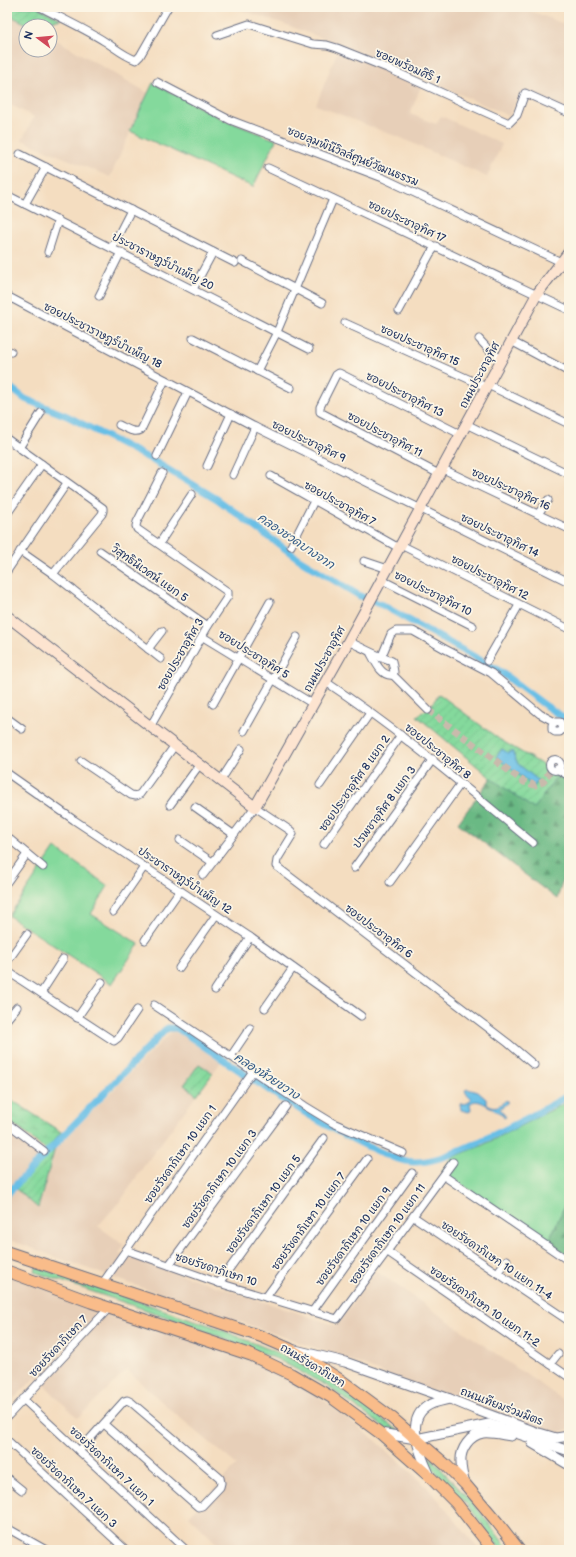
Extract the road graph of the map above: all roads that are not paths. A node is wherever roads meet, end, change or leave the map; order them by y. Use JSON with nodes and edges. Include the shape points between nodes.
{"nodes":[{"id":1,"x":40,"y":7,"type":"edge"},
{"id":2,"x":168,"y":7,"type":"edge"},
{"id":3,"x":218,"y":35,"type":"dead end"},
{"id":4,"x":158,"y":82,"type":"dead end"},
{"id":5,"x":569,"y":113,"type":"edge"},
{"id":6,"x":20,"y":154,"type":"dead end"},
{"id":7,"x":46,"y":167,"type":"junction"},
{"id":8,"x":268,"y":168,"type":"dead end"},
{"id":9,"x":7,"y":195,"type":"edge"},
{"id":10,"x":333,"y":199,"type":"junction"},
{"id":11,"x":24,"y":204,"type":"junction"},
{"id":12,"x":131,"y":210,"type":"junction"},
{"id":13,"x":58,"y":220,"type":"junction"},
{"id":14,"x":436,"y":246,"type":"junction"},
{"id":15,"x":112,"y":247,"type":"junction"},
{"id":16,"x":48,"y":252,"type":"dead end"},
{"id":17,"x":121,"y":252,"type":"junction"},
{"id":18,"x":213,"y":252,"type":"junction"},
{"id":19,"x":569,"y":252,"type":"edge"},
{"id":20,"x":561,"y":262,"type":"junction"},
{"id":21,"x":296,"y":288,"type":"junction"},
{"id":22,"x":193,"y":289,"type":"junction"},
{"id":23,"x":537,"y":294,"type":"junction"},
{"id":24,"x":7,"y":296,"type":"edge"},
{"id":25,"x":99,"y":296,"type":"dead end"},
{"id":26,"x":322,"y":303,"type":"dead end"},
{"id":27,"x":569,"y":310,"type":"edge"},
{"id":28,"x":399,"y":311,"type":"dead end"},
{"id":29,"x":345,"y":323,"type":"dead end"},
{"id":30,"x":277,"y":332,"type":"junction"},
{"id":31,"x":193,"y":338,"type":"dead end"},
{"id":32,"x":479,"y":339,"type":"dead end"},
{"id":33,"x":511,"y":341,"type":"junction"},
{"id":34,"x":309,"y":349,"type":"dead end"},
{"id":35,"x":501,"y":359,"type":"junction"},
{"id":36,"x":257,"y":371,"type":"junction"},
{"id":37,"x":569,"y":372,"type":"edge"},
{"id":38,"x":165,"y":380,"type":"junction"},
{"id":39,"x":487,"y":386,"type":"junction"},
{"id":40,"x":291,"y":388,"type":"dead end"},
{"id":41,"x":188,"y":392,"type":"junction"},
{"id":42,"x":320,"y":412,"type":"joint"},
{"id":43,"x":41,"y":413,"type":"dead end"},
{"id":44,"x":231,"y":414,"type":"junction"},
{"id":45,"x":466,"y":424,"type":"junction"},
{"id":46,"x":569,"y":424,"type":"edge"},
{"id":47,"x":119,"y":425,"type":"dead end"},
{"id":48,"x":255,"y":427,"type":"junction"},
{"id":49,"x":460,"y":434,"type":"junction"},
{"id":50,"x":7,"y":439,"type":"edge"},
{"id":51,"x":19,"y":448,"type":"junction"},
{"id":52,"x":157,"y":456,"type":"dead end"},
{"id":53,"x":42,"y":464,"type":"junction"},
{"id":54,"x":207,"y":466,"type":"dead end"},
{"id":55,"x":441,"y":472,"type":"junction"},
{"id":56,"x":162,"y":473,"type":"dead end"},
{"id":57,"x":569,"y":474,"type":"edge"},
{"id":58,"x":233,"y":475,"type":"dead end"},
{"id":59,"x":271,"y":476,"type":"dead end"},
{"id":60,"x":67,"y":483,"type":"junction"},
{"id":61,"x":192,"y":494,"type":"dead end"},
{"id":62,"x":548,"y":500,"type":"dead end"},
{"id":63,"x":314,"y":501,"type":"junction"},
{"id":64,"x":421,"y":509,"type":"junction"},
{"id":65,"x":7,"y":514,"type":"edge"},
{"id":66,"x":538,"y":514,"type":"junction"},
{"id":67,"x":569,"y":529,"type":"edge"},
{"id":68,"x":159,"y":544,"type":"junction"},
{"id":69,"x":291,"y":546,"type":"dead end"},
{"id":70,"x":400,"y":547,"type":"junction"},
{"id":71,"x":20,"y":551,"type":"junction"},
{"id":72,"x":100,"y":551,"type":"dead end"},
{"id":73,"x":364,"y":561,"type":"dead end"},
{"id":74,"x":388,"y":569,"type":"junction"},
{"id":75,"x":7,"y":571,"type":"edge"},
{"id":76,"x":53,"y":574,"type":"junction"},
{"id":77,"x":382,"y":580,"type":"junction"},
{"id":78,"x":569,"y":582,"type":"edge"},
{"id":79,"x":270,"y":602,"type":"dead end"},
{"id":80,"x":519,"y":605,"type":"junction"},
{"id":81,"x":7,"y":616,"type":"edge"},
{"id":82,"x":208,"y":626,"type":"junction"},
{"id":83,"x":473,"y":626,"type":"dead end"},
{"id":84,"x":569,"y":629,"type":"edge"},
{"id":85,"x":162,"y":631,"type":"dead end"},
{"id":86,"x":203,"y":636,"type":"junction"},
{"id":87,"x":297,"y":638,"type":"dead end"},
{"id":88,"x":348,"y":641,"type":"junction"},
{"id":89,"x":148,"y":649,"type":"junction"},
{"id":90,"x":370,"y":652,"type":"junction"},
{"id":91,"x":238,"y":657,"type":"junction"},
{"id":92,"x":382,"y":658,"type":"junction"},
{"id":93,"x":161,"y":659,"type":"dead end"},
{"id":94,"x":487,"y":661,"type":"dead end"},
{"id":95,"x":393,"y":675,"type":"junction"},
{"id":96,"x":273,"y":679,"type":"junction"},
{"id":97,"x":326,"y":682,"type":"junction"},
{"id":98,"x":213,"y":704,"type":"dead end"},
{"id":99,"x":313,"y":704,"type":"junction"},
{"id":100,"x":428,"y":710,"type":"tunnel mouth"},
{"id":101,"x":370,"y":713,"type":"junction"},
{"id":102,"x":7,"y":718,"type":"edge"},
{"id":103,"x":150,"y":727,"type":"junction"},
{"id":104,"x":22,"y":729,"type":"dead end"},
{"id":105,"x":566,"y":729,"type":"edge"},
{"id":106,"x":244,"y":731,"type":"dead end"},
{"id":107,"x":401,"y":735,"type":"junction"},
{"id":108,"x":175,"y":745,"type":"junction"},
{"id":109,"x":241,"y":749,"type":"dead end"},
{"id":110,"x":433,"y":759,"type":"junction"},
{"id":111,"x":81,"y":761,"type":"dead end"},
{"id":112,"x":200,"y":764,"type":"junction"},
{"id":113,"x":553,"y":770,"type":"dead end"},
{"id":114,"x":7,"y":773,"type":"edge"},
{"id":115,"x":569,"y":776,"type":"edge"},
{"id":116,"x":221,"y":780,"type":"junction"},
{"id":117,"x":461,"y":784,"type":"junction"},
{"id":118,"x":320,"y":785,"type":"dead end"},
{"id":119,"x":170,"y":805,"type":"dead end"},
{"id":120,"x":255,"y":807,"type":"junction"},
{"id":121,"x":195,"y":808,"type":"dead end"},
{"id":122,"x":233,"y":834,"type":"junction"},
{"id":123,"x":7,"y":837,"type":"edge"},
{"id":124,"x":180,"y":840,"type":"dead end"},
{"id":125,"x":533,"y":843,"type":"dead end"},
{"id":126,"x":324,"y":844,"type":"dead end"},
{"id":127,"x":27,"y":854,"type":"junction"},
{"id":128,"x":212,"y":862,"type":"junction"},
{"id":129,"x":144,"y":866,"type":"junction"},
{"id":130,"x":43,"y":867,"type":"dead end"},
{"id":131,"x":354,"y":868,"type":"dead end"},
{"id":132,"x":203,"y":875,"type":"dead end"},
{"id":133,"x":7,"y":882,"type":"edge"},
{"id":134,"x":390,"y":882,"type":"dead end"},
{"id":135,"x":180,"y":890,"type":"junction"},
{"id":136,"x":113,"y":912,"type":"dead end"},
{"id":137,"x":216,"y":914,"type":"junction"},
{"id":138,"x":27,"y":934,"type":"dead end"},
{"id":139,"x":250,"y":937,"type":"junction"},
{"id":140,"x":145,"y":940,"type":"dead end"},
{"id":141,"x":63,"y":959,"type":"dead end"},
{"id":142,"x":7,"y":962,"type":"edge"},
{"id":143,"x":179,"y":968,"type":"dead end"},
{"id":144,"x":293,"y":968,"type":"junction"},
{"id":145,"x":7,"y":972,"type":"edge"},
{"id":146,"x":102,"y":982,"type":"dead end"},
{"id":147,"x":215,"y":990,"type":"dead end"},
{"id":148,"x":41,"y":993,"type":"junction"},
{"id":149,"x":154,"y":1005,"type":"dead end"},
{"id":150,"x":17,"y":1007,"type":"dead end"},
{"id":151,"x":265,"y":1008,"type":"dead end"},
{"id":152,"x":137,"y":1010,"type":"dead end"},
{"id":153,"x":362,"y":1016,"type":"dead end"},
{"id":154,"x":77,"y":1018,"type":"junction"},
{"id":155,"x":7,"y":1019,"type":"edge"},
{"id":156,"x":250,"y":1028,"type":"dead end"},
{"id":157,"x":231,"y":1056,"type":"junction"},
{"id":158,"x":534,"y":1065,"type":"dead end"},
{"id":159,"x":252,"y":1071,"type":"junction"},
{"id":160,"x":286,"y":1106,"type":"dead end"},
{"id":161,"x":7,"y":1123,"type":"edge"},
{"id":162,"x":324,"y":1138,"type":"dead end"},
{"id":163,"x":44,"y":1151,"type":"dead end"},
{"id":164,"x":403,"y":1153,"type":"dead end"},
{"id":165,"x":367,"y":1158,"type":"dead end"},
{"id":166,"x":453,"y":1162,"type":"dead end"},
{"id":167,"x":412,"y":1173,"type":"dead end"},
{"id":168,"x":444,"y":1176,"type":"junction"},
{"id":169,"x":414,"y":1217,"type":"junction"},
{"id":170,"x":126,"y":1250,"type":"junction"},
{"id":171,"x":7,"y":1252,"type":"edge"},
{"id":172,"x":388,"y":1252,"type":"junction"},
{"id":173,"x":507,"y":1260,"type":"dead end"},
{"id":174,"x":569,"y":1261,"type":"edge"},
{"id":175,"x":169,"y":1266,"type":"junction"},
{"id":176,"x":7,"y":1271,"type":"edge"},
{"id":177,"x":497,"y":1273,"type":"junction"},
{"id":178,"x":219,"y":1283,"type":"junction"},
{"id":179,"x":102,"y":1284,"type":"junction"},
{"id":180,"x":266,"y":1297,"type":"junction"},
{"id":181,"x":109,"y":1308,"type":"junction"},
{"id":182,"x":312,"y":1312,"type":"junction"},
{"id":183,"x":339,"y":1318,"type":"joint"},
{"id":184,"x":569,"y":1321,"type":"edge"},
{"id":185,"x":290,"y":1349,"type":"junction"},
{"id":186,"x":558,"y":1354,"type":"dead end"},
{"id":187,"x":550,"y":1364,"type":"junction"},
{"id":188,"x":568,"y":1374,"type":"edge"},
{"id":189,"x":23,"y":1399,"type":"junction"},
{"id":190,"x":450,"y":1399,"type":"junction"},
{"id":191,"x":7,"y":1416,"type":"edge"},
{"id":192,"x":104,"y":1424,"type":"junction"},
{"id":193,"x":477,"y":1427,"type":"junction"},
{"id":194,"x":380,"y":1433,"type":"junction"},
{"id":195,"x":511,"y":1436,"type":"junction"},
{"id":196,"x":569,"y":1436,"type":"edge"},
{"id":197,"x":556,"y":1438,"type":"junction"},
{"id":198,"x":416,"y":1439,"type":"junction"},
{"id":199,"x":7,"y":1440,"type":"edge"},
{"id":200,"x":569,"y":1440,"type":"edge"},
{"id":201,"x":79,"y":1451,"type":"junction"},
{"id":202,"x":569,"y":1451,"type":"edge"},
{"id":203,"x":549,"y":1453,"type":"junction"},
{"id":204,"x":569,"y":1458,"type":"edge"},
{"id":205,"x":569,"y":1465,"type":"edge"},
{"id":206,"x":7,"y":1478,"type":"edge"},
{"id":207,"x":431,"y":1478,"type":"junction"},
{"id":208,"x":465,"y":1484,"type":"junction"},
{"id":209,"x":22,"y":1490,"type":"dead end"},
{"id":210,"x":7,"y":1528,"type":"edge"},
{"id":211,"x":46,"y":1550,"type":"edge"},
{"id":212,"x":126,"y":1550,"type":"edge"},
{"id":213,"x":186,"y":1550,"type":"edge"},
{"id":214,"x":493,"y":1550,"type":"edge"},
{"id":215,"x":519,"y":1550,"type":"edge"}],
"edges":[{"from":1,"to":2,"type":"street","via":[[136,60]]},
{"from":3,"to":5,"type":"street","name":"ซอยพร้อมศิริ 1","via":[[249,24],[313,44],[338,48],[509,123],[517,115],[525,93]]},
{"from":4,"to":20,"type":"street","name":"ซอยลุมพินีวิลล์ศูนย์วัฒนธรรม","via":[[230,120],[383,178]]},
{"from":6,"to":7,"type":"street"},
{"from":7,"to":11,"type":"street"},
{"from":7,"to":12,"type":"street"},
{"from":8,"to":10,"type":"street","name":"ซอยประชาอุทิศ 17"},
{"from":9,"to":11,"type":"street","name":"ประชาราษฎร์บำเพ็ญ 20"},
{"from":10,"to":14,"type":"street","name":"ซอยประชาอุทิศ 17"},
{"from":10,"to":21,"type":"street"},
{"from":11,"to":13,"type":"street","name":"ประชาราษฎร์บำเพ็ญ 20"},
{"from":12,"to":15,"type":"street"},
{"from":12,"to":18,"type":"street"},
{"from":13,"to":15,"type":"street","name":"ประชาราษฎร์บำเพ็ญ 20"},
{"from":13,"to":16,"type":"street"},
{"from":14,"to":23,"type":"street","name":"ซอยประชาอุทิศ 17"},
{"from":14,"to":28,"type":"street"},
{"from":15,"to":17,"type":"street","name":"ประชาราษฎร์บำเพ็ญ 20"},
{"from":17,"to":22,"type":"street","name":"ประชาราษฎร์บำเพ็ญ 20"},
{"from":17,"to":25,"type":"street"},
{"from":18,"to":21,"type":"street"},
{"from":18,"to":22,"type":"street"},
{"from":19,"to":20,"type":"main road","name":"ถนนประชาอุทิศ"},
{"from":20,"to":23,"type":"main road","name":"ถนนประชาอุทิศ"},
{"from":21,"to":26,"type":"street"},
{"from":21,"to":30,"type":"street"},
{"from":22,"to":30,"type":"street","name":"ประชาราษฎร์บำเพ็ญ 20"},
{"from":23,"to":27,"type":"street","name":"ซอยประชาอุทิศ 17"},
{"from":23,"to":33,"type":"main road","name":"ถนนประชาอุทิศ"},
{"from":24,"to":38,"type":"street","name":"ซอยประชาราษฎร์บำเพ็ญ 18"},
{"from":29,"to":39,"type":"street","name":"ซอยประชาอุทิศ 15"},
{"from":30,"to":34,"type":"street","name":"ประชาราษฎร์บำเพ็ญ 20"},
{"from":30,"to":36,"type":"street"},
{"from":31,"to":36,"type":"street"},
{"from":32,"to":35,"type":"street"},
{"from":33,"to":35,"type":"main road","name":"ถนนประชาอุทิศ"},
{"from":33,"to":37,"type":"street"},
{"from":35,"to":39,"type":"main road","name":"ถนนประชาอุทิศ"},
{"from":36,"to":40,"type":"street"},
{"from":38,"to":41,"type":"street","name":"ซอยประชาราษฎร์บำเพ็ญ 18"},
{"from":38,"to":47,"type":"street","via":[[141,430],[133,431]]},
{"from":39,"to":45,"type":"main road","name":"ถนนประชาอุทิศ"},
{"from":39,"to":46,"type":"street","name":"ซอยประชาอุทิศ 15"},
{"from":41,"to":44,"type":"street","name":"ซอยประชาอุทิศ 9"},
{"from":41,"to":52,"type":"street"},
{"from":42,"to":49,"type":"street","name":"ซอยประชาอุทิศ 13","via":[[320,407],[339,373]]},
{"from":42,"to":55,"type":"street","name":"ซอยประชาอุทิศ 11"},
{"from":43,"to":51,"type":"street"},
{"from":44,"to":48,"type":"street","name":"ซอยประชาอุทิศ 9"},
{"from":44,"to":54,"type":"street"},
{"from":45,"to":49,"type":"main road","name":"ถนนประชาอุทิศ"},
{"from":45,"to":57,"type":"street"},
{"from":48,"to":58,"type":"street"},
{"from":48,"to":64,"type":"street","name":"ซอยประชาอุทิศ 9"},
{"from":49,"to":55,"type":"main road","name":"ถนนประชาอุทิศ"},
{"from":50,"to":51,"type":"street"},
{"from":51,"to":53,"type":"street"},
{"from":53,"to":60,"type":"street"},
{"from":53,"to":65,"type":"street"},
{"from":55,"to":64,"type":"main road","name":"ถนนประชาอุทิศ"},
{"from":55,"to":66,"type":"street","name":"ซอยประชาอุทิศ 16"},
{"from":56,"to":68,"type":"street","via":[[136,526]]},
{"from":59,"to":63,"type":"street","name":"ซอยประชาอุทิศ 7"},
{"from":60,"to":71,"type":"street"},
{"from":60,"to":76,"type":"street","via":[[103,508],[103,511]]},
{"from":61,"to":68,"type":"street"},
{"from":62,"to":66,"type":"street"},
{"from":63,"to":69,"type":"street"},
{"from":63,"to":70,"type":"street","name":"ซอยประชาอุทิศ 7"},
{"from":64,"to":70,"type":"main road","name":"ถนนประชาอุทิศ"},
{"from":64,"to":78,"type":"street","name":"ซอยประชาอุทิศ 14"},
{"from":66,"to":67,"type":"street","name":"ซอยประชาอุทิศ 16"},
{"from":68,"to":82,"type":"street","name":"ซอยประชาอุทิศ 3","via":[[228,592],[228,596]]},
{"from":70,"to":74,"type":"main road","name":"ถนนประชาอุทิศ"},
{"from":70,"to":80,"type":"street","name":"ซอยประชาอุทิศ 12"},
{"from":71,"to":75,"type":"street"},
{"from":71,"to":76,"type":"street"},
{"from":72,"to":82,"type":"street","name":"วิสุทธินิเวศน์ แยก 5"},
{"from":73,"to":74,"type":"street"},
{"from":74,"to":77,"type":"main road","name":"ถนนประชาอุทิศ"},
{"from":76,"to":89,"type":"street"},
{"from":77,"to":83,"type":"street","name":"ซอยประชาอุทิศ 10"},
{"from":77,"to":88,"type":"main road","name":"ถนนประชาอุทิศ"},
{"from":79,"to":91,"type":"street"},
{"from":80,"to":84,"type":"street","name":"ซอยประชาอุทิศ 12"},
{"from":80,"to":94,"type":"street"},
{"from":81,"to":103,"type":"main road"},
{"from":82,"to":86,"type":"street","name":"ซอยประชาอุทิศ 3"},
{"from":85,"to":89,"type":"street"},
{"from":86,"to":91,"type":"street","name":"ซอยประชาอุทิศ 5"},
{"from":86,"to":103,"type":"street","name":"ซอยประชาอุทิศ 3"},
{"from":87,"to":96,"type":"street"},
{"from":88,"to":90,"type":"street"},
{"from":88,"to":97,"type":"main road","name":"ถนนประชาอุทิศ"},
{"from":89,"to":93,"type":"street"},
{"from":90,"to":92,"type":"street"},
{"from":90,"to":95,"type":"street","via":[[383,673]]},
{"from":91,"to":96,"type":"street","name":"ซอยประชาอุทิศ 5"},
{"from":91,"to":98,"type":"street"},
{"from":92,"to":95,"type":"street","via":[[392,661]]},
{"from":92,"to":105,"type":"street","via":[[392,634],[396,631],[413,631],[491,673],[540,714],[560,722]]},
{"from":95,"to":100,"type":"street"},
{"from":96,"to":99,"type":"street","name":"ซอยประชาอุทิศ 5"},
{"from":96,"to":106,"type":"street"},
{"from":97,"to":99,"type":"main road","name":"ถนนประชาอุทิศ"},
{"from":97,"to":101,"type":"street","name":"ซอยประชาอุทิศ 8"},
{"from":99,"to":120,"type":"main road","name":"ถนนประชาอุทิศ"},
{"from":101,"to":107,"type":"street","name":"ซอยประชาอุทิศ 8"},
{"from":101,"to":118,"type":"street"},
{"from":102,"to":104,"type":"street"},
{"from":103,"to":108,"type":"main road"},
{"from":107,"to":110,"type":"street","name":"ซอยประชาอุทิศ 8"},
{"from":107,"to":126,"type":"street","name":"ซอยประชาอุทิศ 8 แยก 2"},
{"from":108,"to":111,"type":"street","via":[[136,796]]},
{"from":108,"to":112,"type":"main road"},
{"from":109,"to":116,"type":"street"},
{"from":110,"to":117,"type":"street","name":"ซอยประชาอุทิศ 8"},
{"from":110,"to":131,"type":"street","name":"ปรพชาอุทิศ 8 แยก 3"},
{"from":112,"to":116,"type":"main road"},
{"from":112,"to":119,"type":"street"},
{"from":113,"to":115,"type":"street"},
{"from":114,"to":129,"type":"street","name":"ประชาราษฎร์บำเพ็ญ 12"},
{"from":116,"to":120,"type":"main road"},
{"from":117,"to":125,"type":"street","name":"ซอยประชาอุทิศ 8"},
{"from":117,"to":134,"type":"street"},
{"from":120,"to":122,"type":"street"},
{"from":120,"to":158,"type":"street","name":"ซอยประชาอุทิศ 6","via":[[293,834],[276,860],[276,866],[508,1042]]},
{"from":121,"to":122,"type":"street"},
{"from":122,"to":128,"type":"street"},
{"from":123,"to":127,"type":"street"},
{"from":124,"to":128,"type":"street"},
{"from":127,"to":130,"type":"street"},
{"from":127,"to":133,"type":"street"},
{"from":128,"to":132,"type":"street"},
{"from":129,"to":135,"type":"street","name":"ประชาราษฎร์บำเพ็ญ 12"},
{"from":129,"to":136,"type":"street"},
{"from":135,"to":137,"type":"street","name":"ประชาราษฎร์บำเพ็ญ 12"},
{"from":135,"to":140,"type":"street"},
{"from":137,"to":139,"type":"street","name":"ประชาราษฎร์บำเพ็ญ 12"},
{"from":137,"to":143,"type":"street"},
{"from":138,"to":142,"type":"street"},
{"from":139,"to":144,"type":"street","name":"ประชาราษฎร์บำเพ็ญ 12"},
{"from":139,"to":147,"type":"street"},
{"from":141,"to":148,"type":"street"},
{"from":144,"to":151,"type":"street"},
{"from":144,"to":153,"type":"street","name":"ประชาราษฎร์บำเพ็ญ 12"},
{"from":145,"to":148,"type":"street"},
{"from":146,"to":154,"type":"street"},
{"from":148,"to":154,"type":"street"},
{"from":149,"to":157,"type":"street"},
{"from":150,"to":155,"type":"street"},
{"from":152,"to":154,"type":"street","via":[[114,1041]]},
{"from":156,"to":157,"type":"street"},
{"from":157,"to":159,"type":"street"},
{"from":159,"to":164,"type":"street","via":[[336,1125]]},
{"from":159,"to":170,"type":"street","name":"ซอยรัชดาภิเษก 10 แยก 1"},
{"from":160,"to":175,"type":"street","name":"ซอยรัชดาภิเษก 10 แยก 3"},
{"from":161,"to":163,"type":"street"},
{"from":162,"to":178,"type":"street","name":"ซอยรัชดาภิเษก 10 แยก 5"},
{"from":165,"to":180,"type":"street","name":"ซอยรัชดาภิเษก 10 แยก 7"},
{"from":166,"to":168,"type":"street","name":"ซอยรัชดาภิเษก 10 แยก 11"},
{"from":167,"to":182,"type":"street","name":"ซอยรัชดาภิเษก 10 แยก 9"},
{"from":168,"to":169,"type":"street","name":"ซอยรัชดาภิเษก 10 แยก 11"},
{"from":168,"to":174,"type":"street"},
{"from":169,"to":172,"type":"street","name":"ซอยรัชดาภิเษก 10 แยก 11"},
{"from":169,"to":177,"type":"street","name":"ซอยรัชดาภิเษก 10 แยก 11-4"},
{"from":170,"to":175,"type":"street","name":"ซอยรัชดาภิเษก 10"},
{"from":170,"to":179,"type":"street"},
{"from":171,"to":179,"type":"main road","name":"ถนนรัชดาภิเษก"},
{"from":172,"to":183,"type":"street","name":"ซอยรัชดาภิเษก 10 แยก 11"},
{"from":172,"to":187,"type":"street","name":"ซอยรัชดาภิเษก 10 แยก 11-2"},
{"from":173,"to":177,"type":"street"},
{"from":175,"to":178,"type":"street","name":"ซอยรัชดาภิเษก 10"},
{"from":176,"to":181,"type":"main road","name":"ถนนรัชดาภิเษก"},
{"from":177,"to":184,"type":"street","name":"ซอยรัชดาภิเษก 10 แยก 11-4"},
{"from":178,"to":180,"type":"street","name":"ซอยรัชดาภิเษก 10"},
{"from":179,"to":185,"type":"main road","name":"ถนนรัชดาภิเษก","via":[[260,1336]]},
{"from":180,"to":182,"type":"street","name":"ซอยรัชดาภิเษก 10"},
{"from":181,"to":189,"type":"street","name":"ซอยรัชดาภิเษก 7"},
{"from":181,"to":194,"type":"main road","name":"ถนนรัชดาภิเษก","via":[[274,1365],[331,1397]]},
{"from":182,"to":183,"type":"street","name":"ซอยรัชดาภิเษก 10","via":[[331,1319]]},
{"from":185,"to":190,"type":"street","name":"ถนนเทียมร่วมมิตร","via":[[345,1362]]},
{"from":185,"to":198,"type":"main road","name":"ถนนรัชดาภิเษก","via":[[342,1381]]},
{"from":186,"to":187,"type":"street"},
{"from":187,"to":188,"type":"street","name":"ซอยรัชดาภิเษก 10 แยก 11-2"},
{"from":189,"to":191,"type":"street","name":"ซอยรัชดาภิเษก 7"},
{"from":189,"to":201,"type":"street","name":"ซอยรัชดาภิเษก 7 แยก 1"},
{"from":190,"to":197,"type":"street","name":"ถนนเทียมร่วมมิตร","via":[[517,1426]]},
{"from":190,"to":198,"type":"street","via":[[425,1407],[416,1423]]},
{"from":192,"to":192,"type":"street","via":[[198,1507],[221,1483],[220,1478],[127,1400]]},
{"from":192,"to":201,"type":"street"},
{"from":193,"to":195,"type":"street"},
{"from":193,"to":198,"type":"street"},
{"from":193,"to":202,"type":"street","via":[[488,1424]]},
{"from":194,"to":198,"type":"street"},
{"from":194,"to":207,"type":"main road","name":"ถนนรัชดาภิเษก"},
{"from":195,"to":203,"type":"street"},
{"from":195,"to":208,"type":"street","via":[[485,1433],[477,1434],[470,1439],[461,1455]]},
{"from":196,"to":197,"type":"street","name":"ถนนเทียมร่วมมิตร"},
{"from":197,"to":200,"type":"street"},
{"from":198,"to":207,"type":"street"},
{"from":198,"to":208,"type":"main road","name":"ถนนรัชดาภิเษก"},
{"from":199,"to":212,"type":"street","name":"ซอยรัชดาภิเษก 7 แยก 3"},
{"from":201,"to":213,"type":"street","name":"ซอยรัชดาภิเษก 7 แยก 1"},
{"from":203,"to":204,"type":"street"},
{"from":203,"to":205,"type":"street"},
{"from":206,"to":209,"type":"street"},
{"from":207,"to":214,"type":"main road","name":"ถนนรัชดาภิเษก","via":[[466,1515]]},
{"from":208,"to":215,"type":"main road","name":"ถนนรัชดาภิเษก"},
{"from":210,"to":211,"type":"street"}]}
